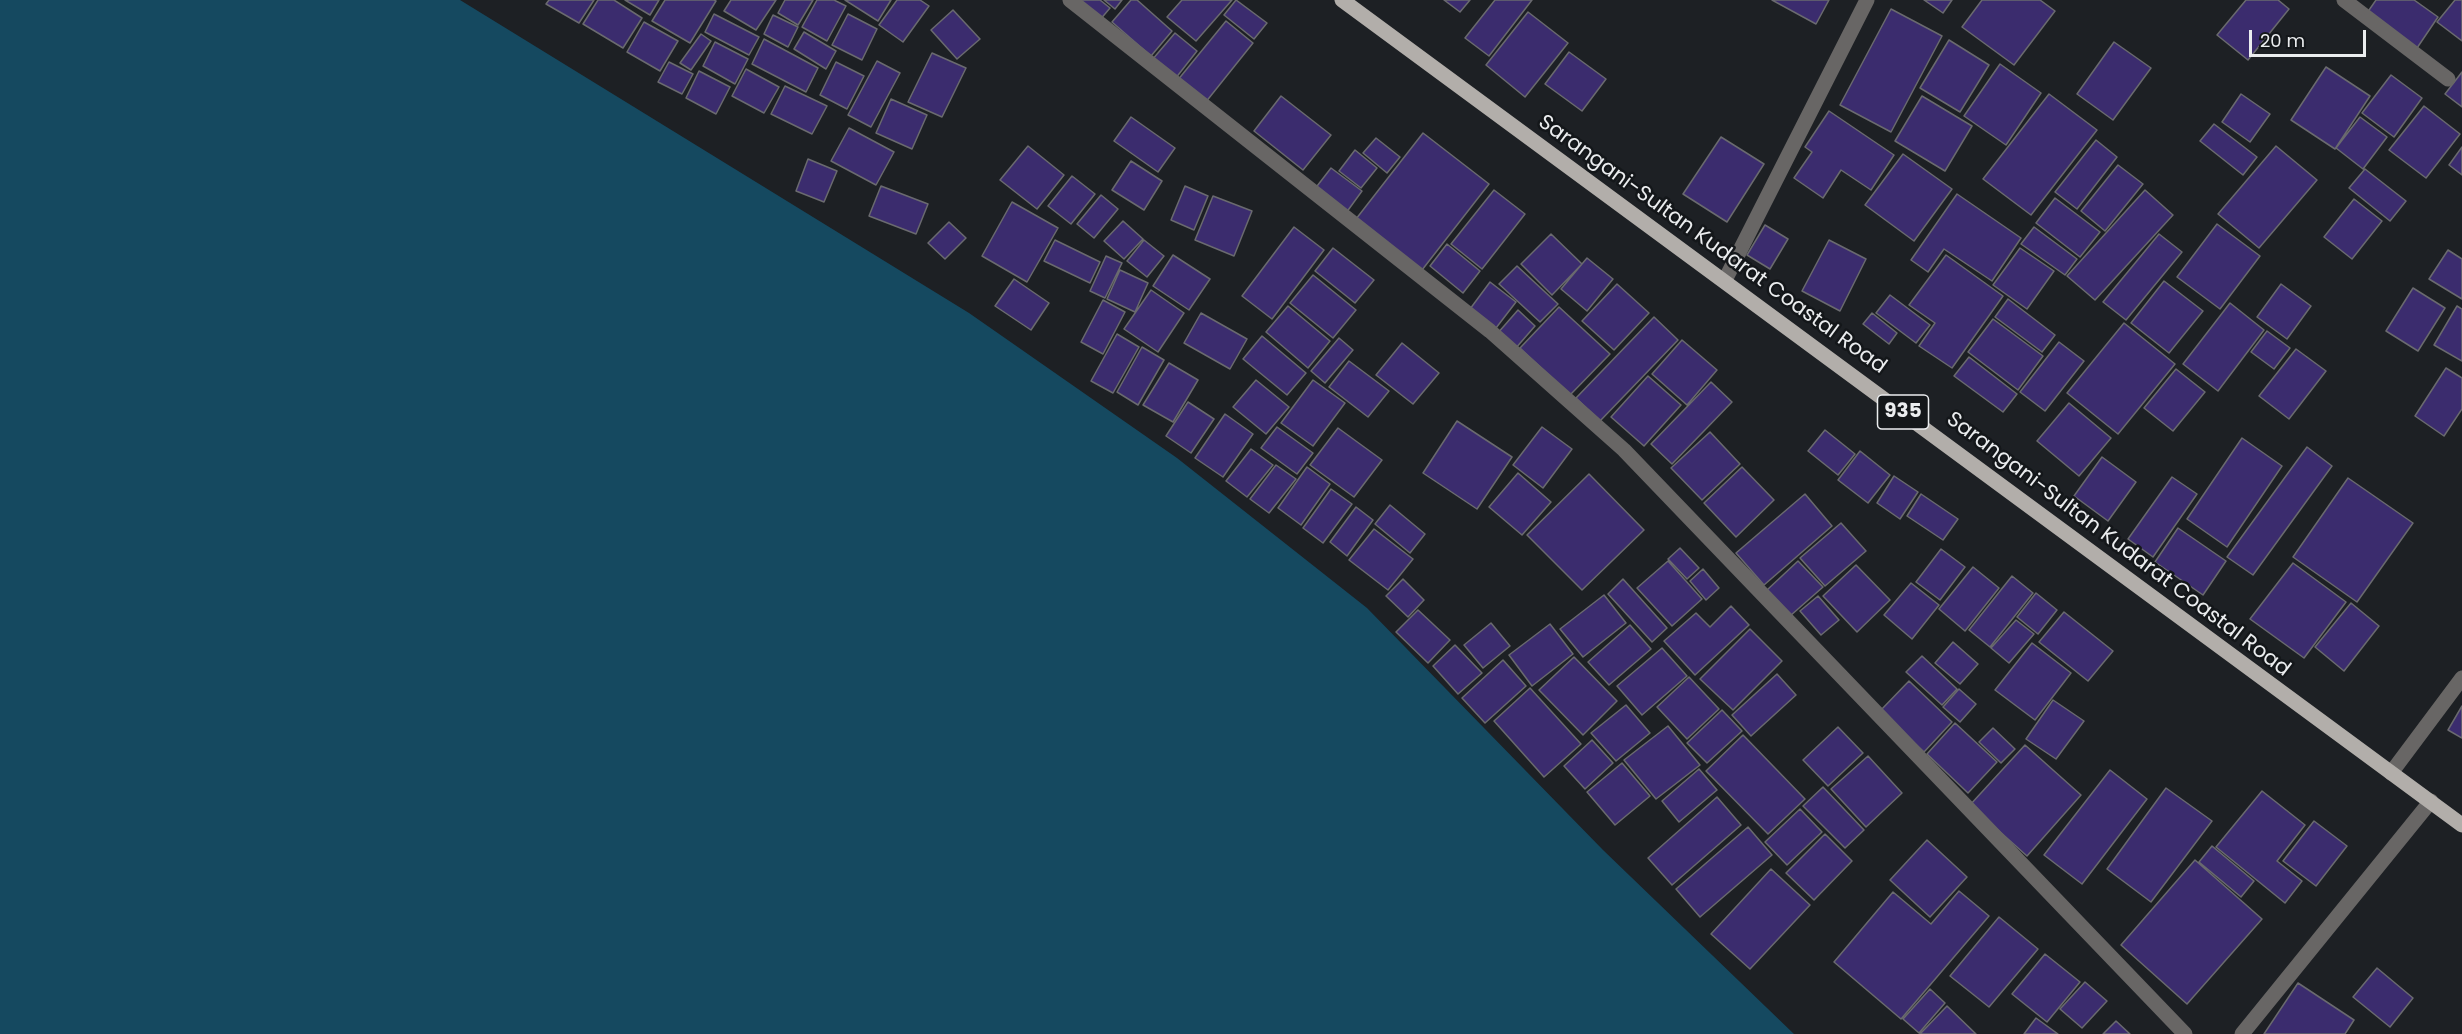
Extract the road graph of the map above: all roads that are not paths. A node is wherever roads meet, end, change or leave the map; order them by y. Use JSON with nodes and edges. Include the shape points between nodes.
{"nodes":[{"id":1,"x":1070,"y":0,"type":"edge"},
{"id":2,"x":1342,"y":0,"type":"edge"},
{"id":3,"x":1867,"y":0,"type":"edge"},
{"id":4,"x":2344,"y":0,"type":"edge"},
{"id":5,"x":2448,"y":79,"type":"dead end"},
{"id":6,"x":1725,"y":280,"type":"junction"},
{"id":7,"x":2462,"y":678,"type":"edge"},
{"id":8,"x":2391,"y":773,"type":"junction"},
{"id":9,"x":2431,"y":801,"type":"junction"},
{"id":10,"x":2462,"y":825,"type":"edge"},
{"id":11,"x":2185,"y":1034,"type":"edge"},
{"id":12,"x":2242,"y":1034,"type":"edge"}],
"edges":[{"from":1,"to":11,"type":"street","via":[[1490,331],[1624,450]]},
{"from":2,"to":6,"type":"main road","name":"Sarangani-Sultan Kudarat Coastal Road","number":"935"},
{"from":3,"to":6,"type":"street"},
{"from":4,"to":5,"type":"street"},
{"from":6,"to":8,"type":"main road","name":"Sarangani-Sultan Kudarat Coastal Road","number":"935"},
{"from":7,"to":8,"type":"street"},
{"from":8,"to":9,"type":"main road","name":"Sarangani-Sultan Kudarat Coastal Road","number":"935"},
{"from":9,"to":10,"type":"main road","name":"Sarangani-Sultan Kudarat Coastal Road","number":"935"},
{"from":9,"to":12,"type":"street"}]}
